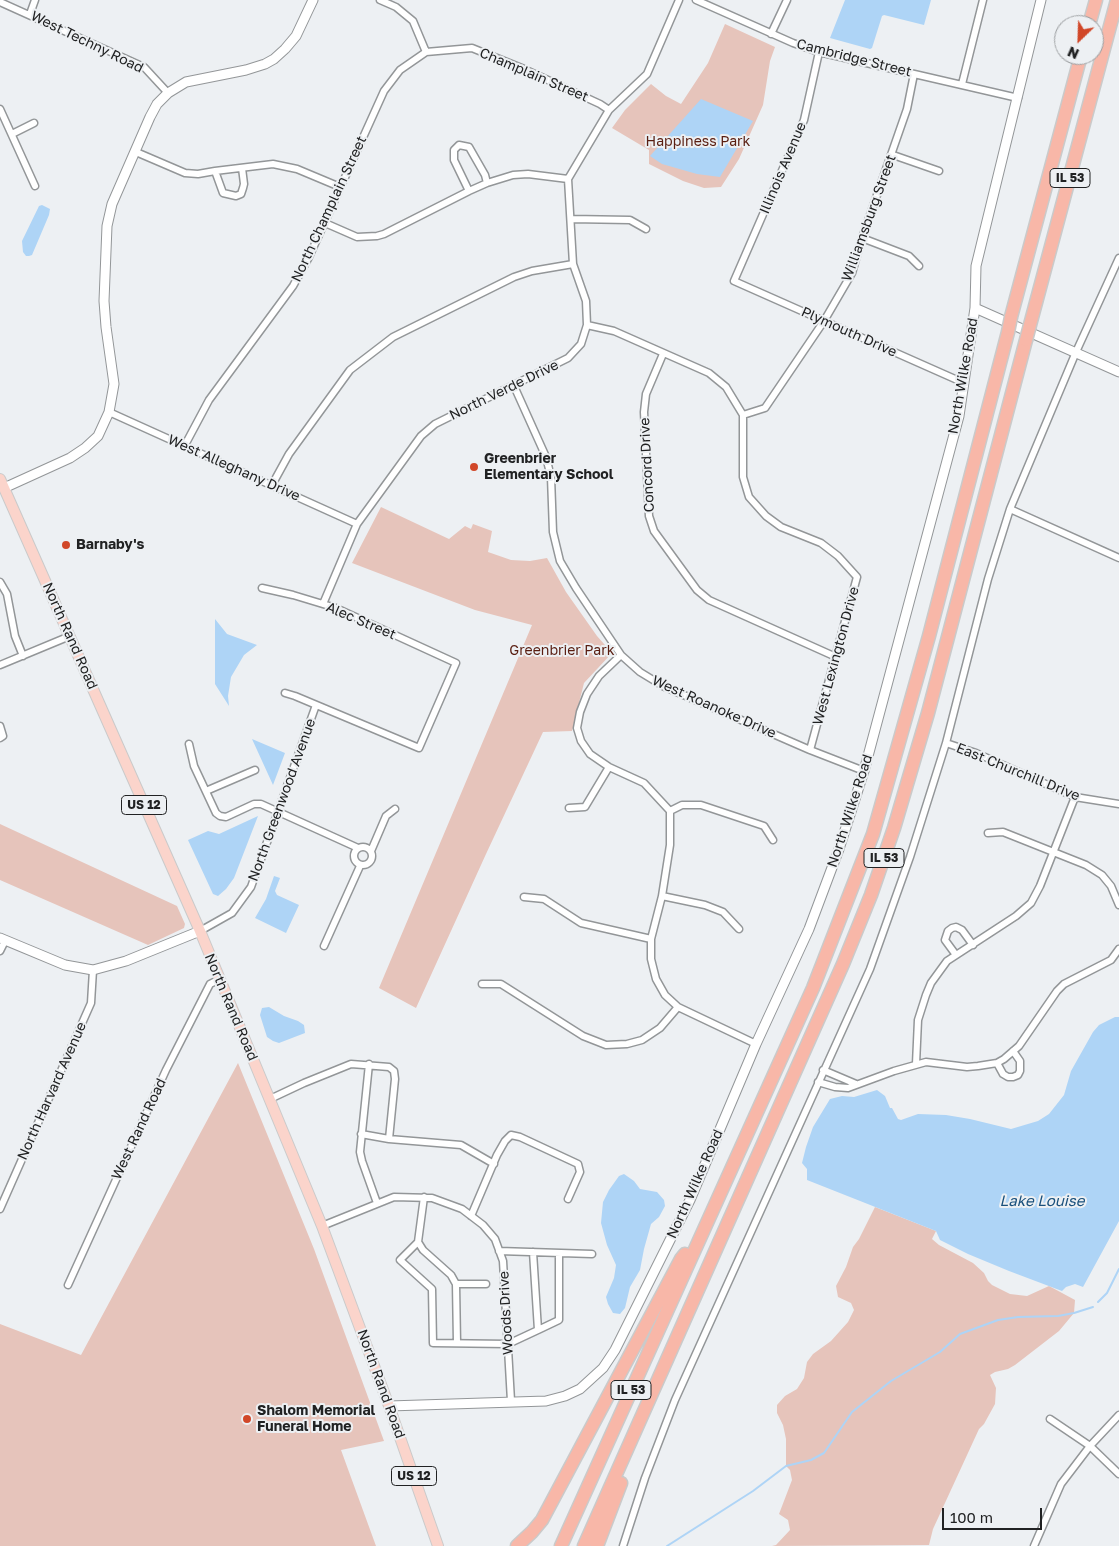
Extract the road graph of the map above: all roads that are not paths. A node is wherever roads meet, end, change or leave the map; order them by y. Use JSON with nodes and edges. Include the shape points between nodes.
{"nodes":[{"id":1,"x":36,"y":0,"type":"edge"},
{"id":2,"x":313,"y":0,"type":"edge"},
{"id":3,"x":380,"y":0,"type":"edge"},
{"id":4,"x":679,"y":0,"type":"edge"},
{"id":5,"x":696,"y":0,"type":"edge"},
{"id":6,"x":787,"y":0,"type":"edge"},
{"id":7,"x":983,"y":0,"type":"edge"},
{"id":8,"x":1041,"y":0,"type":"edge"},
{"id":9,"x":1087,"y":0,"type":"edge"},
{"id":10,"x":1096,"y":0,"type":"edge"},
{"id":11,"x":1117,"y":0,"type":"edge"},
{"id":12,"x":0,"y":2,"type":"edge"},
{"id":13,"x":1119,"y":8,"type":"edge"},
{"id":14,"x":30,"y":14,"type":"junction"},
{"id":15,"x":1083,"y":15,"type":"edge"},
{"id":16,"x":1092,"y":15,"type":"edge"},
{"id":17,"x":1110,"y":30,"type":"junction"},
{"id":18,"x":772,"y":34,"type":"junction"},
{"id":19,"x":426,"y":52,"type":"junction"},
{"id":20,"x":820,"y":52,"type":"junction"},
{"id":21,"x":1072,"y":65,"type":"edge"},
{"id":22,"x":1077,"y":65,"type":"edge"},
{"id":23,"x":914,"y":74,"type":"junction"},
{"id":24,"x":962,"y":84,"type":"junction"},
{"id":25,"x":168,"y":93,"type":"junction"},
{"id":26,"x":1018,"y":98,"type":"junction"},
{"id":27,"x":1068,"y":100,"type":"junction"},
{"id":28,"x":0,"y":109,"type":"edge"},
{"id":29,"x":609,"y":110,"type":"junction"},
{"id":30,"x":34,"y":123,"type":"dead end"},
{"id":31,"x":12,"y":134,"type":"junction"},
{"id":32,"x":136,"y":152,"type":"junction"},
{"id":33,"x":893,"y":154,"type":"junction"},
{"id":34,"x":242,"y":168,"type":"junction"},
{"id":35,"x":215,"y":171,"type":"junction"},
{"id":36,"x":939,"y":171,"type":"dead end"},
{"id":37,"x":568,"y":179,"type":"junction"},
{"id":38,"x":487,"y":183,"type":"junction"},
{"id":39,"x":35,"y":186,"type":"dead end"},
{"id":40,"x":340,"y":187,"type":"junction"},
{"id":41,"x":469,"y":191,"type":"junction"},
{"id":42,"x":571,"y":219,"type":"junction"},
{"id":43,"x":325,"y":223,"type":"junction"},
{"id":44,"x":646,"y":229,"type":"dead end"},
{"id":45,"x":862,"y":238,"type":"junction"},
{"id":46,"x":1119,"y":258,"type":"edge"},
{"id":47,"x":573,"y":264,"type":"junction"},
{"id":48,"x":919,"y":266,"type":"dead end"},
{"id":49,"x":734,"y":281,"type":"joint"},
{"id":50,"x":974,"y":308,"type":"junction"},
{"id":51,"x":824,"y":321,"type":"junction"},
{"id":52,"x":587,"y":325,"type":"junction"},
{"id":53,"x":1076,"y":352,"type":"junction"},
{"id":54,"x":663,"y":354,"type":"junction"},
{"id":55,"x":1119,"y":372,"type":"edge"},
{"id":56,"x":964,"y":384,"type":"junction"},
{"id":57,"x":514,"y":386,"type":"junction"},
{"id":58,"x":110,"y":412,"type":"junction"},
{"id":59,"x":743,"y":415,"type":"junction"},
{"id":60,"x":185,"y":445,"type":"junction"},
{"id":61,"x":2,"y":483,"type":"edge"},
{"id":62,"x":272,"y":485,"type":"junction"},
{"id":63,"x":1010,"y":509,"type":"junction"},
{"id":64,"x":358,"y":524,"type":"junction"},
{"id":65,"x":1119,"y":558,"type":"edge"},
{"id":66,"x":0,"y":582,"type":"edge"},
{"id":67,"x":262,"y":588,"type":"dead end"},
{"id":68,"x":323,"y":604,"type":"junction"},
{"id":69,"x":70,"y":636,"type":"junction"},
{"id":70,"x":621,"y":655,"type":"junction"},
{"id":71,"x":23,"y":656,"type":"junction"},
{"id":72,"x":836,"y":657,"type":"junction"},
{"id":73,"x":0,"y":665,"type":"edge"},
{"id":74,"x":284,"y":693,"type":"dead end"},
{"id":75,"x":316,"y":705,"type":"junction"},
{"id":76,"x":0,"y":726,"type":"edge"},
{"id":77,"x":0,"y":738,"type":"edge"},
{"id":78,"x":946,"y":743,"type":"junction"},
{"id":79,"x":189,"y":744,"type":"dead end"},
{"id":80,"x":810,"y":750,"type":"junction"},
{"id":81,"x":609,"y":767,"type":"junction"},
{"id":82,"x":255,"y":770,"type":"dead end"},
{"id":83,"x":864,"y":771,"type":"junction"},
{"id":84,"x":206,"y":792,"type":"junction"},
{"id":85,"x":1075,"y":797,"type":"junction"},
{"id":86,"x":1119,"y":804,"type":"edge"},
{"id":87,"x":569,"y":808,"type":"dead end"},
{"id":88,"x":395,"y":809,"type":"dead end"},
{"id":89,"x":278,"y":811,"type":"junction"},
{"id":90,"x":670,"y":811,"type":"junction"},
{"id":91,"x":988,"y":833,"type":"dead end"},
{"id":92,"x":772,"y":840,"type":"dead end"},
{"id":93,"x":358,"y":848,"type":"junction"},
{"id":94,"x":371,"y":851,"type":"junction"},
{"id":95,"x":1053,"y":851,"type":"junction"},
{"id":96,"x":360,"y":866,"type":"junction"},
{"id":97,"x":524,"y":896,"type":"dead end"},
{"id":98,"x":662,"y":896,"type":"junction"},
{"id":99,"x":1119,"y":905,"type":"edge"},
{"id":100,"x":739,"y":929,"type":"dead end"},
{"id":101,"x":200,"y":931,"type":"junction"},
{"id":102,"x":2,"y":939,"type":"edge"},
{"id":103,"x":651,"y":939,"type":"junction"},
{"id":104,"x":973,"y":945,"type":"junction"},
{"id":105,"x":324,"y":946,"type":"dead end"},
{"id":106,"x":0,"y":951,"type":"edge"},
{"id":107,"x":1119,"y":951,"type":"edge"},
{"id":108,"x":956,"y":955,"type":"junction"},
{"id":109,"x":93,"y":970,"type":"junction"},
{"id":110,"x":220,"y":979,"type":"junction"},
{"id":111,"x":482,"y":984,"type":"dead end"},
{"id":112,"x":678,"y":1007,"type":"junction"},
{"id":113,"x":756,"y":1044,"type":"junction"},
{"id":114,"x":1013,"y":1051,"type":"junction"},
{"id":115,"x":997,"y":1063,"type":"junction"},
{"id":116,"x":368,"y":1064,"type":"junction"},
{"id":117,"x":916,"y":1064,"type":"junction"},
{"id":118,"x":823,"y":1070,"type":"junction"},
{"id":119,"x":818,"y":1082,"type":"junction"},
{"id":120,"x":856,"y":1084,"type":"junction"},
{"id":121,"x":270,"y":1099,"type":"junction"},
{"id":122,"x":361,"y":1134,"type":"junction"},
{"id":123,"x":389,"y":1139,"type":"junction"},
{"id":124,"x":494,"y":1164,"type":"junction"},
{"id":125,"x":424,"y":1197,"type":"junction"},
{"id":126,"x":568,"y":1200,"type":"dead end"},
{"id":127,"x":378,"y":1203,"type":"junction"},
{"id":128,"x":0,"y":1210,"type":"edge"},
{"id":129,"x":471,"y":1216,"type":"junction"},
{"id":130,"x":322,"y":1226,"type":"junction"},
{"id":131,"x":701,"y":1235,"type":"junction"},
{"id":132,"x":418,"y":1242,"type":"junction"},
{"id":133,"x":499,"y":1251,"type":"junction"},
{"id":134,"x":533,"y":1252,"type":"junction"},
{"id":135,"x":560,"y":1253,"type":"junction"},
{"id":136,"x":592,"y":1254,"type":"dead end"},
{"id":137,"x":456,"y":1284,"type":"junction"},
{"id":138,"x":486,"y":1284,"type":"dead end"},
{"id":139,"x":68,"y":1286,"type":"dead end"},
{"id":140,"x":538,"y":1330,"type":"junction"},
{"id":141,"x":457,"y":1343,"type":"junction"},
{"id":142,"x":508,"y":1344,"type":"junction"},
{"id":143,"x":671,"y":1352,"type":"junction"},
{"id":144,"x":511,"y":1401,"type":"junction"},
{"id":145,"x":390,"y":1406,"type":"junction"},
{"id":146,"x":1119,"y":1415,"type":"edge"},
{"id":147,"x":1050,"y":1419,"type":"dead end"},
{"id":148,"x":1090,"y":1446,"type":"junction"},
{"id":149,"x":1119,"y":1474,"type":"edge"},
{"id":150,"x":438,"y":1546,"type":"edge"},
{"id":151,"x":517,"y":1546,"type":"edge"},
{"id":152,"x":561,"y":1546,"type":"edge"},
{"id":153,"x":584,"y":1546,"type":"edge"},
{"id":154,"x":597,"y":1546,"type":"edge"},
{"id":155,"x":622,"y":1546,"type":"edge"},
{"id":156,"x":1034,"y":1546,"type":"edge"}],
"edges":[{"from":1,"to":14,"type":"street"},
{"from":2,"to":25,"type":"street","via":[[296,36],[274,59],[257,67],[186,82]]},
{"from":3,"to":19,"type":"street","via":[[413,21]]},
{"from":4,"to":29,"type":"street","via":[[648,74]]},
{"from":5,"to":18,"type":"street","name":"Cambridge Street"},
{"from":6,"to":18,"type":"street"},
{"from":7,"to":24,"type":"street"},
{"from":8,"to":26,"type":"street","name":"North Wilke Road"},
{"from":9,"to":15,"type":"highway"},
{"from":10,"to":16,"type":"highway"},
{"from":11,"to":17,"type":"highway","number":"IL 53"},
{"from":12,"to":14,"type":"street","name":"West Techny Road"},
{"from":13,"to":17,"type":"highway"},
{"from":14,"to":25,"type":"street","name":"West Techny Road","via":[[144,66]]},
{"from":17,"to":143,"type":"highway","number":"IL 53","bridge":true,"via":[[928,713],[894,828],[844,964]]},
{"from":18,"to":20,"type":"street","name":"Cambridge Street"},
{"from":19,"to":29,"type":"street","name":"Champlain Street","via":[[472,48]]},
{"from":19,"to":40,"type":"street","name":"North Champlain Street","via":[[400,70],[384,92]]},
{"from":20,"to":23,"type":"street","name":"Cambridge Street"},
{"from":20,"to":49,"type":"street","name":"Illinois Avenue","via":[[804,120]]},
{"from":21,"to":27,"type":"highway"},
{"from":22,"to":27,"type":"highway","number":"IL 53"},
{"from":23,"to":24,"type":"street","name":"Cambridge Street"},
{"from":23,"to":33,"type":"street","name":"Williamsburg Street"},
{"from":24,"to":26,"type":"street","name":"Cambridge Street"},
{"from":25,"to":32,"type":"street","via":[[157,104]]},
{"from":26,"to":50,"type":"street","name":"North Wilke Road","via":[[976,266]]},
{"from":27,"to":131,"type":"highway","number":"IL 53","bridge":true,"via":[[929,636],[873,834],[813,988]]},
{"from":28,"to":31,"type":"street"},
{"from":29,"to":37,"type":"street"},
{"from":30,"to":31,"type":"street"},
{"from":31,"to":39,"type":"street"},
{"from":32,"to":35,"type":"street","via":[[185,173]]},
{"from":32,"to":58,"type":"street","via":[[112,204],[107,226],[104,301],[114,384]]},
{"from":33,"to":36,"type":"street"},
{"from":33,"to":45,"type":"street","name":"Williamsburg Street"},
{"from":34,"to":35,"type":"street"},
{"from":34,"to":35,"type":"street","via":[[244,184],[241,194],[236,196],[223,193]]},
{"from":34,"to":40,"type":"street","via":[[273,164],[289,167]]},
{"from":37,"to":38,"type":"street","via":[[513,174]]},
{"from":37,"to":42,"type":"street","name":"North Verde Drive"},
{"from":38,"to":41,"type":"street"},
{"from":38,"to":41,"type":"street","via":[[469,147],[459,145],[454,150],[454,160]]},
{"from":40,"to":43,"type":"street","name":"North Champlain Street"},
{"from":41,"to":43,"type":"street","via":[[377,236],[356,237]]},
{"from":42,"to":44,"type":"street","via":[[630,220]]},
{"from":42,"to":47,"type":"street","name":"North Verde Drive"},
{"from":43,"to":60,"type":"street","name":"North Champlain Street","via":[[293,286],[209,400]]},
{"from":45,"to":48,"type":"street","via":[[909,256]]},
{"from":45,"to":51,"type":"street","name":"Williamsburg Street","via":[[852,273]]},
{"from":46,"to":53,"type":"street"},
{"from":47,"to":52,"type":"street","name":"North Verde Drive","via":[[586,300]]},
{"from":47,"to":62,"type":"street","via":[[514,277],[393,337],[350,370],[288,454]]},
{"from":49,"to":51,"type":"street","name":"Plymouth Drive"},
{"from":50,"to":53,"type":"street"},
{"from":50,"to":56,"type":"street","name":"North Wilke Road"},
{"from":51,"to":56,"type":"street","name":"Plymouth Drive"},
{"from":51,"to":59,"type":"street","name":"Williamsburg Street","via":[[764,408]]},
{"from":52,"to":54,"type":"street","via":[[614,331]]},
{"from":52,"to":57,"type":"street","name":"North Verde Drive","via":[[581,344],[568,358]]},
{"from":53,"to":55,"type":"street"},
{"from":53,"to":63,"type":"street"},
{"from":54,"to":59,"type":"street","via":[[709,373],[726,387]]},
{"from":54,"to":72,"type":"street","name":"Concord Drive","via":[[646,394],[644,412],[649,516],[654,531],[697,590],[709,600]]},
{"from":56,"to":83,"type":"street","name":"North Wilke Road","via":[[959,416]]},
{"from":57,"to":64,"type":"street","name":"North Verde Drive","via":[[435,424],[421,436]]},
{"from":57,"to":70,"type":"street","name":"West Roanoke Drive","via":[[546,457],[560,561]]},
{"from":58,"to":60,"type":"street","name":"West Alleghany Drive"},
{"from":58,"to":61,"type":"street","via":[[98,436],[86,448],[70,458]]},
{"from":59,"to":72,"type":"street","name":"West Lexington Drive","via":[[743,477],[750,497],[766,516],[781,527],[821,543],[857,577]]},
{"from":60,"to":62,"type":"street","name":"West Alleghany Drive"},
{"from":61,"to":69,"type":"main road","name":"North Rand Road","number":"US 12"},
{"from":62,"to":64,"type":"street","name":"West Alleghany Drive"},
{"from":63,"to":65,"type":"street"},
{"from":63,"to":78,"type":"street","via":[[988,579]]},
{"from":64,"to":68,"type":"street","name":"North Verde Drive"},
{"from":66,"to":71,"type":"street","via":[[7,594],[15,636]]},
{"from":67,"to":68,"type":"street","name":"Alec Street"},
{"from":68,"to":75,"type":"street","name":"Alec Street","via":[[456,663],[419,748]]},
{"from":69,"to":71,"type":"street"},
{"from":69,"to":101,"type":"main road","name":"North Rand Road","number":"US 12"},
{"from":70,"to":80,"type":"street","name":"West Roanoke Drive","via":[[663,686]]},
{"from":70,"to":81,"type":"street","via":[[599,676],[587,694],[577,728],[581,742],[590,754]]},
{"from":71,"to":73,"type":"street"},
{"from":72,"to":80,"type":"street","name":"West Lexington Drive"},
{"from":74,"to":75,"type":"street"},
{"from":75,"to":89,"type":"street","name":"North Greenwood Avenue"},
{"from":76,"to":77,"type":"street","via":[[4,736]]},
{"from":78,"to":85,"type":"street","name":"East Churchill Drive"},
{"from":78,"to":118,"type":"street","via":[[870,968]]},
{"from":79,"to":84,"type":"street","via":[[194,766]]},
{"from":80,"to":83,"type":"street","name":"West Roanoke Drive"},
{"from":81,"to":87,"type":"street","via":[[585,807]]},
{"from":81,"to":90,"type":"street","via":[[644,783]]},
{"from":82,"to":84,"type":"street"},
{"from":83,"to":113,"type":"street","name":"North Wilke Road","via":[[809,929]]},
{"from":84,"to":89,"type":"street","via":[[220,816],[226,817],[254,804]]},
{"from":85,"to":86,"type":"street","name":"East Churchill Drive"},
{"from":85,"to":95,"type":"street"},
{"from":88,"to":94,"type":"street","via":[[386,816]]},
{"from":89,"to":93,"type":"street"},
{"from":89,"to":101,"type":"street","name":"North Greenwood Avenue","via":[[251,888],[232,913]]},
{"from":90,"to":92,"type":"street","via":[[682,805],[701,805],[764,826]]},
{"from":90,"to":98,"type":"street","via":[[670,846]]},
{"from":91,"to":95,"type":"street","via":[[1004,832]]},
{"from":93,"to":94,"type":"street"},
{"from":93,"to":96,"type":"street","via":[[354,859]]},
{"from":94,"to":96,"type":"street","via":[[371,861]]},
{"from":95,"to":99,"type":"street","via":[[1086,864],[1102,875]]},
{"from":95,"to":104,"type":"street","via":[[1031,903]]},
{"from":96,"to":105,"type":"street"},
{"from":97,"to":103,"type":"street","via":[[544,899],[581,924]]},
{"from":98,"to":100,"type":"street","via":[[723,912]]},
{"from":98,"to":103,"type":"street"},
{"from":101,"to":109,"type":"street","via":[[126,961]]},
{"from":101,"to":110,"type":"main road","name":"North Rand Road","number":"US 12"},
{"from":102,"to":106,"type":"street"},
{"from":102,"to":109,"type":"street","via":[[65,965]]},
{"from":103,"to":112,"type":"street","via":[[656,979],[665,995]]},
{"from":104,"to":108,"type":"street"},
{"from":104,"to":108,"type":"street","via":[[962,930],[952,928],[945,940]]},
{"from":107,"to":114,"type":"street","via":[[1107,963],[1064,984]]},
{"from":108,"to":117,"type":"street","via":[[947,961],[926,995],[918,1020]]},
{"from":109,"to":128,"type":"street","name":"North Harvard Avenue","via":[[91,1004]]},
{"from":110,"to":121,"type":"main road","name":"North Rand Road","number":"US 12"},
{"from":110,"to":139,"type":"street","name":"West Rand Road","via":[[210,984],[166,1070]]},
{"from":111,"to":112,"type":"street","via":[[501,984],[583,1036],[606,1044],[642,1040],[660,1028]]},
{"from":112,"to":113,"type":"street"},
{"from":113,"to":144,"type":"street","name":"North Wilke Road","via":[[690,1200],[603,1368],[580,1389],[566,1396]]},
{"from":114,"to":115,"type":"street"},
{"from":114,"to":115,"type":"street","via":[[1020,1061],[1018,1075],[1008,1077]]},
{"from":115,"to":117,"type":"street","via":[[978,1066]]},
{"from":116,"to":121,"type":"street","via":[[351,1064]]},
{"from":116,"to":122,"type":"street"},
{"from":116,"to":123,"type":"street","via":[[392,1068],[395,1074]]},
{"from":117,"to":120,"type":"street"},
{"from":118,"to":119,"type":"street"},
{"from":118,"to":120,"type":"street"},
{"from":119,"to":120,"type":"street","via":[[848,1088]]},
{"from":119,"to":155,"type":"street","via":[[675,1400]]},
{"from":121,"to":130,"type":"main road","name":"North Rand Road","number":"US 12"},
{"from":122,"to":123,"type":"street"},
{"from":122,"to":127,"type":"street","via":[[362,1161]]},
{"from":123,"to":124,"type":"street","via":[[461,1145]]},
{"from":124,"to":126,"type":"street","via":[[511,1135],[578,1164],[580,1172]]},
{"from":124,"to":129,"type":"street"},
{"from":125,"to":127,"type":"street","name":"Woods Drive","via":[[394,1197]]},
{"from":125,"to":129,"type":"street","name":"Woods Drive","via":[[462,1209]]},
{"from":125,"to":132,"type":"street"},
{"from":127,"to":130,"type":"street","name":"Woods Drive"},
{"from":129,"to":133,"type":"street","name":"Woods Drive","via":[[495,1239]]},
{"from":130,"to":145,"type":"main road","name":"North Rand Road","number":"US 12"},
{"from":131,"to":151,"type":"highway","via":[[681,1259],[542,1520]]},
{"from":131,"to":152,"type":"highway","number":"IL 53"},
{"from":132,"to":137,"type":"street"},
{"from":132,"to":141,"type":"street","via":[[400,1260],[432,1289],[433,1343]]},
{"from":133,"to":134,"type":"street"},
{"from":133,"to":142,"type":"street","name":"Woods Drive","via":[[503,1261]]},
{"from":134,"to":135,"type":"street"},
{"from":134,"to":140,"type":"street"},
{"from":135,"to":136,"type":"street"},
{"from":135,"to":140,"type":"street","via":[[559,1320]]},
{"from":137,"to":138,"type":"street"},
{"from":137,"to":141,"type":"street"},
{"from":140,"to":142,"type":"street"},
{"from":141,"to":142,"type":"street"},
{"from":142,"to":144,"type":"street","name":"Woods Drive"},
{"from":143,"to":153,"type":"highway","number":"IL 53"},
{"from":143,"to":154,"type":"highway"},
{"from":144,"to":145,"type":"street","name":"North Wilke Road"},
{"from":145,"to":150,"type":"main road","name":"North Rand Road","number":"US 12"},
{"from":146,"to":148,"type":"street"},
{"from":147,"to":148,"type":"street"},
{"from":148,"to":149,"type":"street"},
{"from":148,"to":156,"type":"street","via":[[1061,1484]]}]}
